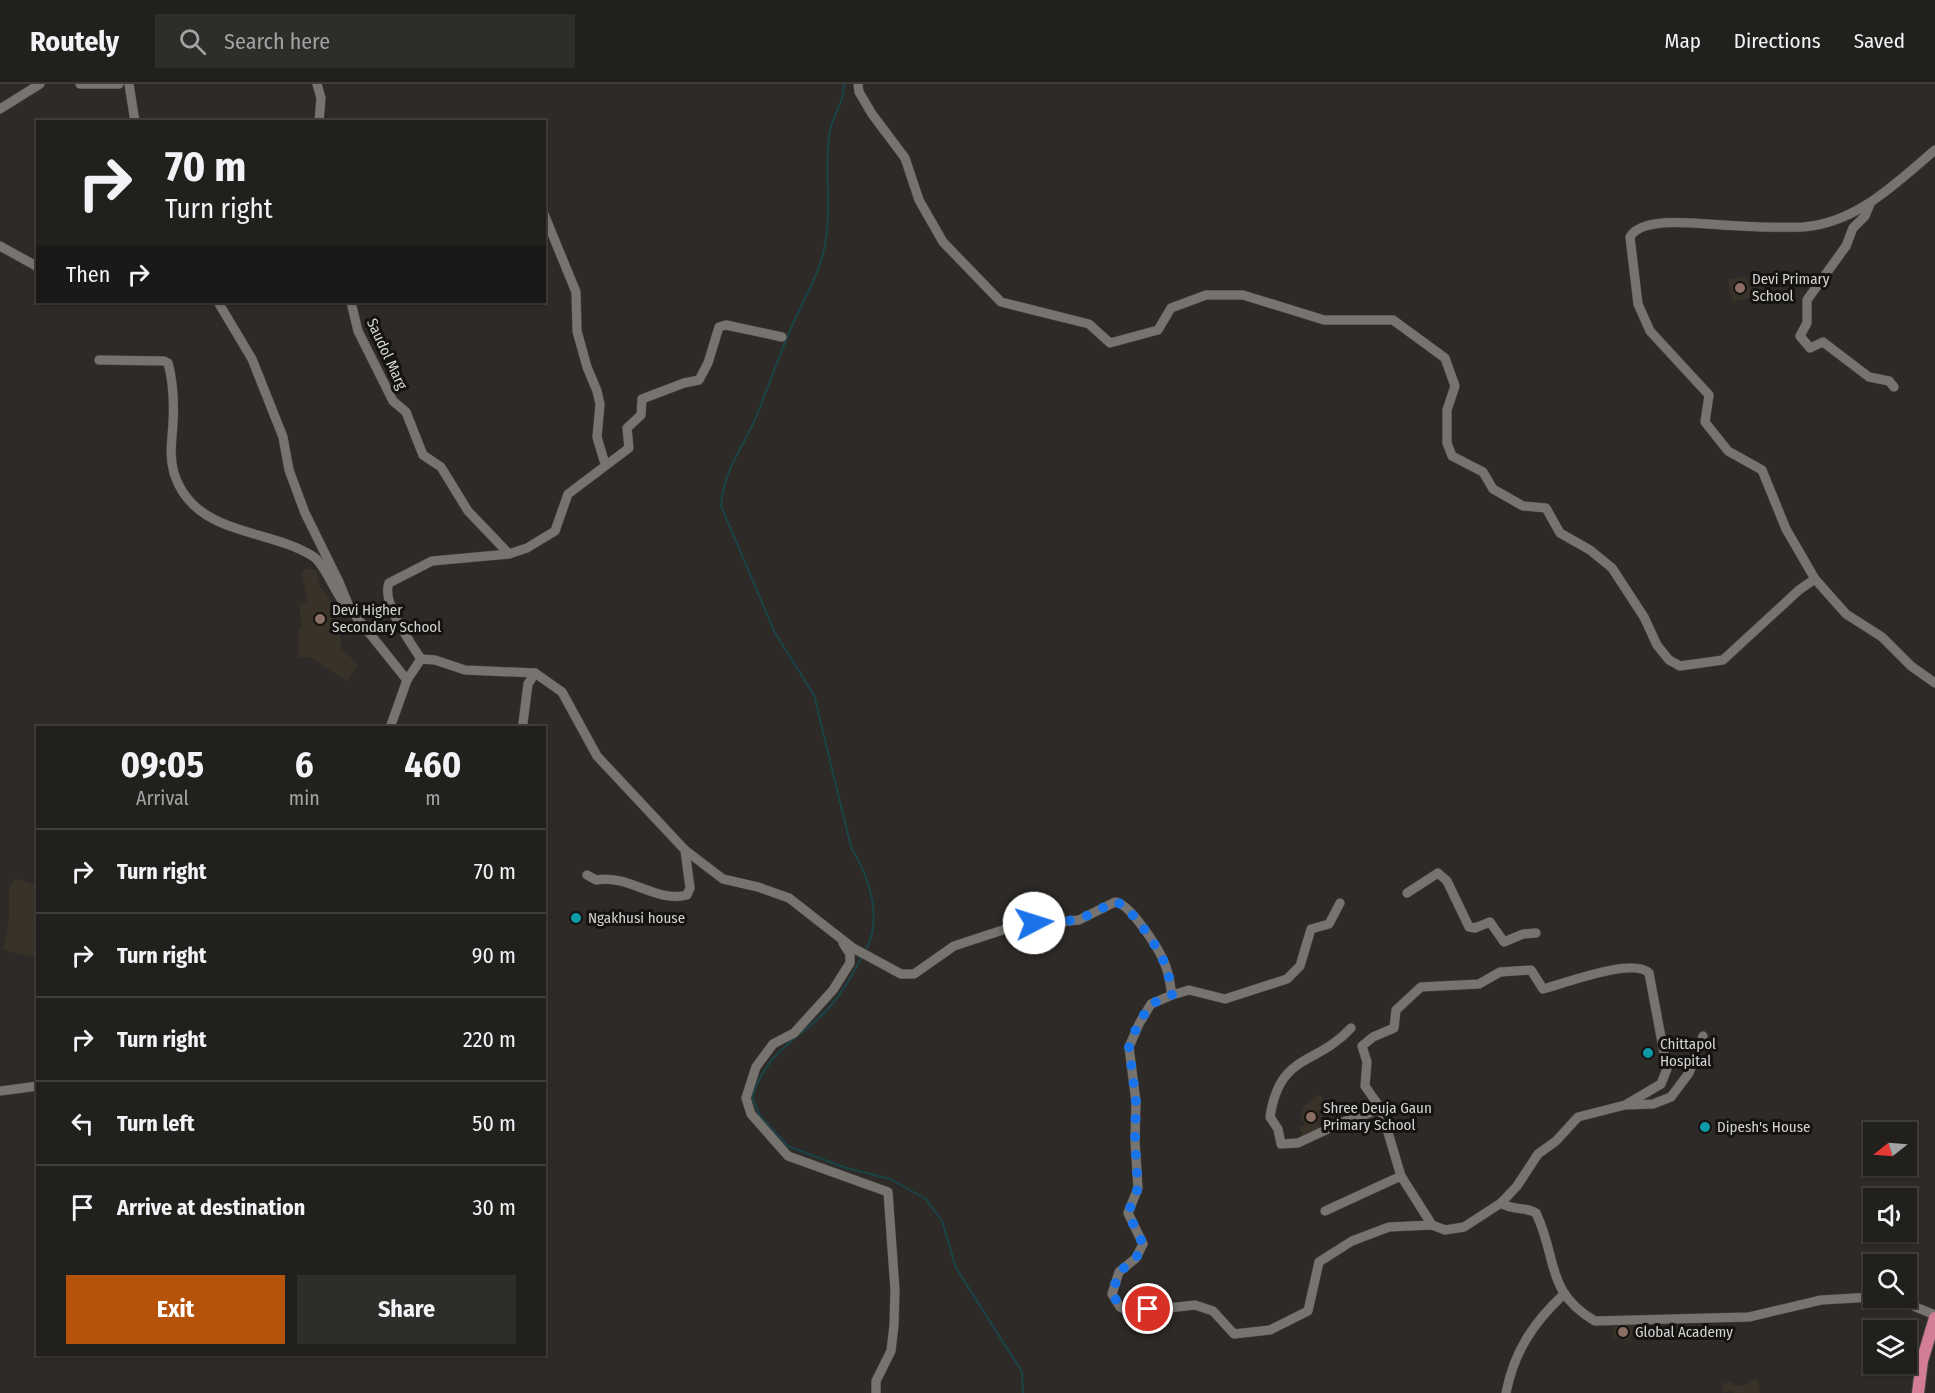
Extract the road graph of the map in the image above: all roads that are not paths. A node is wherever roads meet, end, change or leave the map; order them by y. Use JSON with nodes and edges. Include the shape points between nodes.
{"nodes":[{"id":1,"x":40,"y":84,"type":"edge"},
{"id":2,"x":80,"y":84,"type":"edge"},
{"id":3,"x":119,"y":84,"type":"edge"},
{"id":4,"x":129,"y":84,"type":"edge"},
{"id":5,"x":317,"y":84,"type":"edge"},
{"id":6,"x":858,"y":84,"type":"edge"},
{"id":7,"x":0,"y":110,"type":"edge"},
{"id":8,"x":135,"y":120,"type":"edge"},
{"id":9,"x":319,"y":120,"type":"edge"},
{"id":10,"x":1935,"y":150,"type":"edge"},
{"id":11,"x":1870,"y":204,"type":"junction"},
{"id":12,"x":546,"y":219,"type":"edge"},
{"id":13,"x":0,"y":246,"type":"edge"},
{"id":14,"x":36,"y":266,"type":"edge"},
{"id":15,"x":219,"y":303,"type":"edge"},
{"id":16,"x":351,"y":303,"type":"edge"},
{"id":17,"x":782,"y":337,"type":"dead end"},
{"id":18,"x":99,"y":360,"type":"dead end"},
{"id":19,"x":1894,"y":387,"type":"dead end"},
{"id":20,"x":605,"y":464,"type":"junction"},
{"id":21,"x":509,"y":554,"type":"junction"},
{"id":22,"x":1815,"y":579,"type":"junction"},
{"id":23,"x":350,"y":609,"type":"junction"},
{"id":24,"x":421,"y":658,"type":"junction"},
{"id":25,"x":535,"y":673,"type":"junction"},
{"id":26,"x":407,"y":680,"type":"junction"},
{"id":27,"x":1935,"y":683,"type":"edge"},
{"id":28,"x":523,"y":723,"type":"dead end"},
{"id":29,"x":391,"y":726,"type":"edge"},
{"id":30,"x":685,"y":850,"type":"junction"},
{"id":31,"x":587,"y":875,"type":"dead end"},
{"id":32,"x":1407,"y":893,"type":"dead end"},
{"id":33,"x":1340,"y":903,"type":"dead end"},
{"id":34,"x":1536,"y":933,"type":"dead end"},
{"id":35,"x":840,"y":939,"type":"junction"},
{"id":36,"x":1172,"y":995,"type":"junction"},
{"id":37,"x":1350,"y":1028,"type":"dead end"},
{"id":38,"x":1703,"y":1036,"type":"dead end"},
{"id":39,"x":36,"y":1086,"type":"edge"},
{"id":40,"x":0,"y":1091,"type":"edge"},
{"id":41,"x":1625,"y":1105,"type":"junction"},
{"id":42,"x":1381,"y":1109,"type":"junction"},
{"id":43,"x":1401,"y":1176,"type":"junction"},
{"id":44,"x":1501,"y":1203,"type":"junction"},
{"id":45,"x":1325,"y":1211,"type":"dead end"},
{"id":46,"x":1432,"y":1225,"type":"junction"},
{"id":47,"x":1563,"y":1295,"type":"junction"},
{"id":48,"x":1863,"y":1298,"type":"edge"},
{"id":49,"x":1916,"y":1308,"type":"edge"},
{"id":50,"x":1935,"y":1317,"type":"edge"},
{"id":51,"x":876,"y":1393,"type":"edge"},
{"id":52,"x":1506,"y":1393,"type":"edge"},
{"id":53,"x":1918,"y":1393,"type":"edge"}],
"edges":[{"from":1,"to":7,"type":"street"},
{"from":2,"to":3,"type":"street"},
{"from":4,"to":8,"type":"street"},
{"from":5,"to":9,"type":"street","via":[[321,98]]},
{"from":6,"to":22,"type":"street","via":[[872,114],[905,158],[919,200],[943,242],[1001,302],[1089,324],[1110,343],[1158,330],[1171,308],[1206,296],[1243,295],[1324,320],[1393,320],[1445,358],[1455,386],[1447,410],[1447,443],[1452,456],[1483,472],[1492,489],[1523,506],[1546,508],[1560,533],[1612,568],[1657,645],[1680,666],[1723,660]]},
{"from":10,"to":11,"type":"street"},
{"from":11,"to":19,"type":"street","via":[[1807,300],[1807,323],[1800,336],[1810,348],[1823,342],[1869,377],[1889,381]]},
{"from":11,"to":22,"type":"street","via":[[1848,215],[1804,227],[1658,222],[1633,231],[1630,237],[1638,304],[1650,331],[1709,394],[1705,422],[1728,451],[1762,470],[1786,529]]},
{"from":12,"to":20,"type":"street","via":[[576,292],[577,331],[600,404],[597,437]]},
{"from":13,"to":14,"type":"street"},
{"from":15,"to":23,"type":"street","via":[[252,359],[283,437],[289,470],[305,513]]},
{"from":16,"to":21,"type":"street","name":"Saudol Marg","via":[[358,331],[393,401],[406,411],[419,449],[441,467],[468,511]]},
{"from":17,"to":20,"type":"street","via":[[719,327],[699,380],[642,399],[641,415],[627,428],[629,448]]},
{"from":18,"to":23,"type":"street","via":[[168,363],[173,421],[171,456],[184,497],[236,531],[293,546],[317,559],[332,588]]},
{"from":20,"to":21,"type":"street","via":[[568,494],[555,531]]},
{"from":21,"to":24,"type":"street","via":[[432,561],[389,583],[387,592],[401,628]]},
{"from":22,"to":27,"type":"street","via":[[1846,614],[1882,637]]},
{"from":23,"to":26,"type":"street"},
{"from":24,"to":25,"type":"street","via":[[465,670]]},
{"from":24,"to":26,"type":"street"},
{"from":25,"to":28,"type":"street","via":[[528,684]]},
{"from":25,"to":30,"type":"street","via":[[562,692],[597,756]]},
{"from":26,"to":29,"type":"street"},
{"from":30,"to":31,"type":"street","via":[[690,888],[687,895],[676,898],[626,880],[596,880]]},
{"from":30,"to":35,"type":"street","via":[[723,879],[789,898]]},
{"from":32,"to":34,"type":"street","via":[[1438,873],[1447,881],[1469,927],[1490,922],[1504,942]]},
{"from":33,"to":36,"type":"street","via":[[1329,924],[1311,929],[1300,966],[1287,979],[1225,999],[1189,990]]},
{"from":35,"to":36,"type":"street","via":[[901,974],[914,974],[954,946],[1015,926],[1078,920],[1121,902],[1164,962]]},
{"from":35,"to":51,"type":"street","via":[[850,954],[850,963],[833,990],[794,1033],[773,1044],[756,1066],[746,1098],[751,1114],[788,1156],[888,1192],[894,1325],[891,1352],[876,1381]]},
{"from":36,"to":46,"type":"street","via":[[1151,1004],[1129,1047],[1136,1102],[1138,1188],[1128,1213],[1143,1244],[1136,1258],[1119,1272],[1112,1294],[1120,1307],[1132,1312],[1195,1305],[1213,1311],[1234,1334],[1270,1330],[1308,1311],[1319,1262],[1352,1241],[1389,1227]]},
{"from":37,"to":42,"type":"street","via":[[1329,1047],[1293,1067],[1279,1083],[1270,1117],[1281,1144],[1286,1144]]},
{"from":38,"to":41,"type":"street","via":[[1689,1073],[1671,1097],[1653,1104]]},
{"from":39,"to":40,"type":"street"},
{"from":41,"to":42,"type":"street","via":[[1661,1083],[1666,1069],[1649,974],[1645,969],[1620,967],[1543,989],[1531,970],[1500,972],[1479,984],[1421,987],[1396,1010],[1394,1028],[1362,1046],[1367,1062],[1365,1086]]},
{"from":41,"to":44,"type":"street","via":[[1578,1116],[1538,1154]]},
{"from":42,"to":43,"type":"street"},
{"from":43,"to":45,"type":"street"},
{"from":43,"to":46,"type":"street"},
{"from":44,"to":46,"type":"street","via":[[1464,1227],[1444,1230]]},
{"from":44,"to":47,"type":"street","via":[[1511,1210],[1536,1213]]},
{"from":47,"to":48,"type":"street","via":[[1576,1310],[1595,1322],[1749,1317],[1821,1300]]},
{"from":47,"to":52,"type":"street","via":[[1524,1340]]},
{"from":49,"to":50,"type":"street"},
{"from":50,"to":53,"type":"highway","via":[[1922,1361]]}]}
